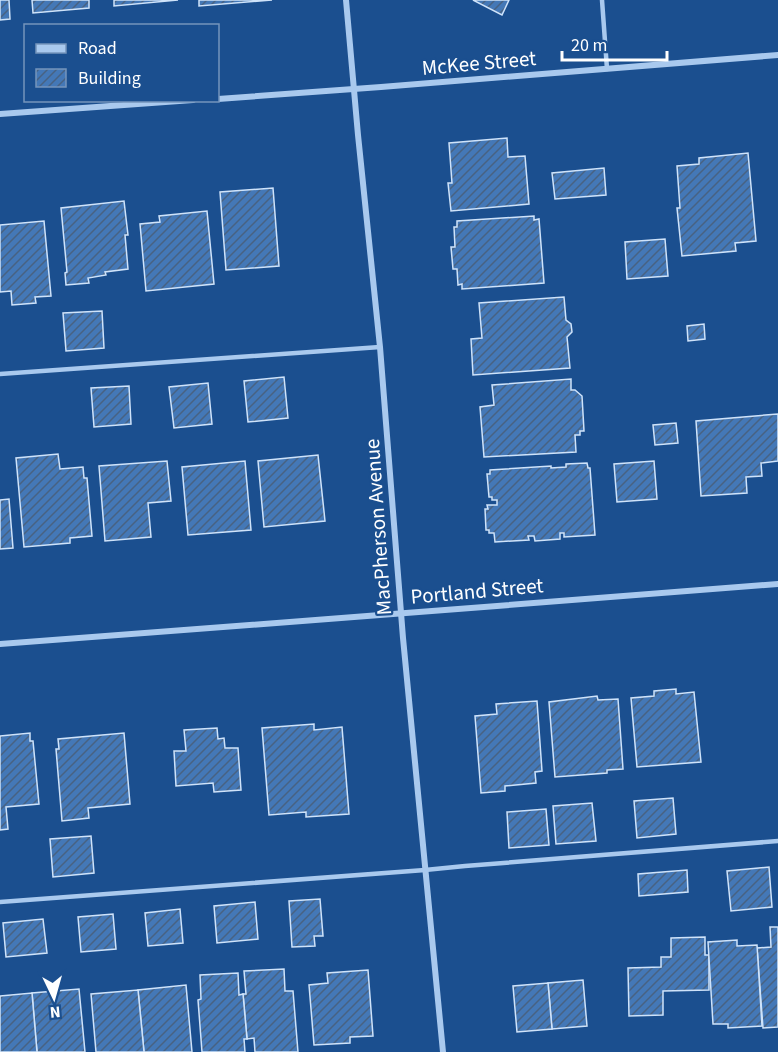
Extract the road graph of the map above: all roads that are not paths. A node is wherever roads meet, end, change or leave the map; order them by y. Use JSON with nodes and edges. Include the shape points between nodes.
{"nodes":[{"id":1,"x":346,"y":0,"type":"edge"},
{"id":2,"x":602,"y":0,"type":"edge"},
{"id":3,"x":778,"y":55,"type":"edge"},
{"id":4,"x":608,"y":69,"type":"junction"},
{"id":5,"x":354,"y":89,"type":"junction"},
{"id":6,"x":219,"y":99,"type":"edge"},
{"id":7,"x":165,"y":102,"type":"edge"},
{"id":8,"x":0,"y":114,"type":"edge"},
{"id":9,"x":380,"y":347,"type":"junction"},
{"id":10,"x":0,"y":374,"type":"edge"},
{"id":11,"x":778,"y":584,"type":"edge"},
{"id":12,"x":401,"y":613,"type":"junction"},
{"id":13,"x":0,"y":644,"type":"edge"},
{"id":14,"x":778,"y":842,"type":"edge"},
{"id":15,"x":425,"y":870,"type":"junction"},
{"id":16,"x":0,"y":902,"type":"edge"},
{"id":17,"x":442,"y":1052,"type":"edge"}],
"edges":[{"from":1,"to":5,"type":"street","name":"MacPherson Avenue"},
{"from":2,"to":4,"type":"lane"},
{"from":3,"to":4,"type":"street","name":"McKee Street"},
{"from":4,"to":5,"type":"street","name":"McKee Street"},
{"from":5,"to":6,"type":"street","name":"McKee Street"},
{"from":5,"to":9,"type":"street","name":"MacPherson Avenue"},
{"from":7,"to":8,"type":"street"},
{"from":9,"to":10,"type":"lane"},
{"from":9,"to":12,"type":"street","name":"MacPherson Avenue"},
{"from":11,"to":12,"type":"street","name":"Portland Street"},
{"from":12,"to":13,"type":"street","name":"Portland Street"},
{"from":12,"to":15,"type":"street","name":"MacPherson Avenue"},
{"from":14,"to":15,"type":"lane"},
{"from":15,"to":16,"type":"lane"},
{"from":15,"to":17,"type":"street","name":"MacPherson Avenue"}]}
